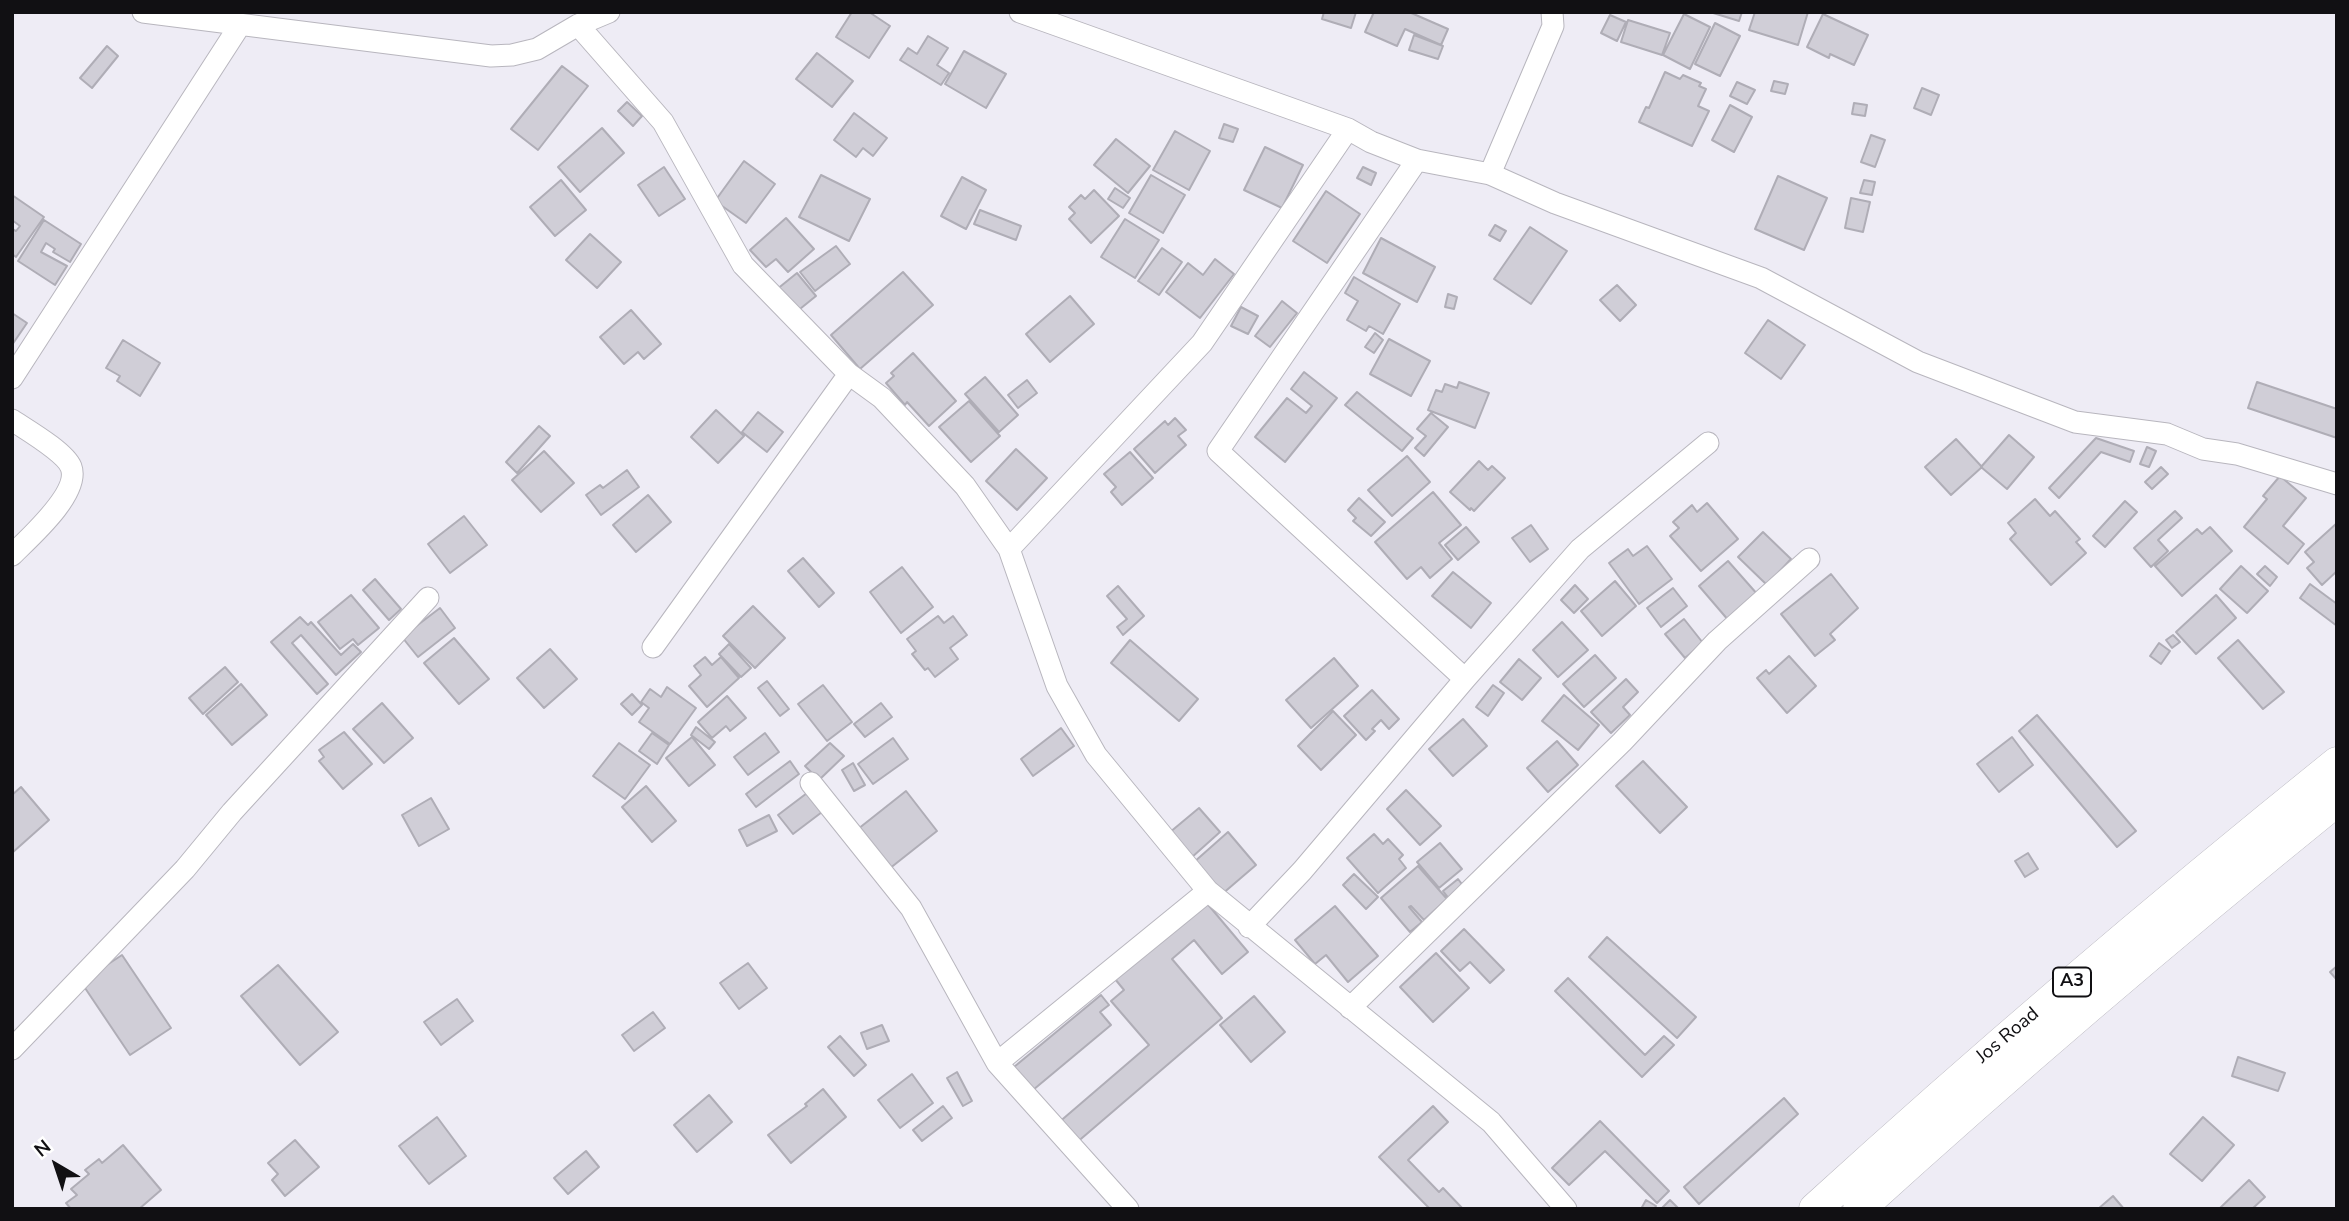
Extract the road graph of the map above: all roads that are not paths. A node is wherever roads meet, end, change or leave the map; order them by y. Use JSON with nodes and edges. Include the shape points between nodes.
{"nodes":[{"id":1,"x":143,"y":12,"type":"edge"},
{"id":2,"x":609,"y":12,"type":"edge"},
{"id":3,"x":1020,"y":12,"type":"edge"},
{"id":4,"x":1552,"y":12,"type":"edge"},
{"id":5,"x":240,"y":25,"type":"junction"},
{"id":6,"x":578,"y":25,"type":"junction"},
{"id":7,"x":1348,"y":129,"type":"junction"},
{"id":8,"x":1417,"y":160,"type":"junction"},
{"id":9,"x":1490,"y":174,"type":"junction"},
{"id":10,"x":849,"y":374,"type":"junction"},
{"id":11,"x":12,"y":378,"type":"edge"},
{"id":12,"x":12,"y":420,"type":"edge"},
{"id":13,"x":1708,"y":443,"type":"dead end"},
{"id":14,"x":2337,"y":484,"type":"edge"},
{"id":15,"x":1009,"y":549,"type":"junction"},
{"id":16,"x":12,"y":555,"type":"edge"},
{"id":17,"x":1810,"y":559,"type":"dead end"},
{"id":18,"x":428,"y":598,"type":"dead end"},
{"id":19,"x":653,"y":647,"type":"dead end"},
{"id":20,"x":1465,"y":680,"type":"junction"},
{"id":21,"x":2337,"y":763,"type":"edge"},
{"id":22,"x":811,"y":783,"type":"dead end"},
{"id":23,"x":2337,"y":800,"type":"edge"},
{"id":24,"x":1208,"y":891,"type":"junction"},
{"id":25,"x":1249,"y":927,"type":"junction"},
{"id":26,"x":1350,"y":1008,"type":"junction"},
{"id":27,"x":12,"y":1049,"type":"edge"},
{"id":28,"x":998,"y":1063,"type":"junction"},
{"id":29,"x":1128,"y":1209,"type":"edge"},
{"id":30,"x":1566,"y":1209,"type":"edge"},
{"id":31,"x":1815,"y":1209,"type":"edge"},
{"id":32,"x":1859,"y":1209,"type":"edge"}],
"edges":[{"from":1,"to":5,"type":"street"},
{"from":2,"to":6,"type":"street"},
{"from":3,"to":7,"type":"street"},
{"from":4,"to":9,"type":"street","via":[[1553,26]]},
{"from":5,"to":6,"type":"street","via":[[491,57],[537,49]]},
{"from":5,"to":11,"type":"street"},
{"from":6,"to":10,"type":"street","via":[[663,122],[743,265]]},
{"from":7,"to":8,"type":"street"},
{"from":7,"to":15,"type":"street","via":[[1202,343]]},
{"from":8,"to":9,"type":"street"},
{"from":8,"to":20,"type":"street","via":[[1218,451]]},
{"from":9,"to":14,"type":"street","via":[[1555,203],[1761,278],[1918,362],[2075,422],[2167,434],[2203,449],[2237,454]]},
{"from":10,"to":15,"type":"street","via":[[882,398],[965,486]]},
{"from":10,"to":19,"type":"street"},
{"from":12,"to":16,"type":"street","via":[[59,453],[73,474],[60,504]]},
{"from":13,"to":20,"type":"street","via":[[1580,549]]},
{"from":15,"to":24,"type":"street","via":[[1056,686],[1089,743]]},
{"from":17,"to":26,"type":"street","via":[[1717,641],[1622,742]]},
{"from":18,"to":27,"type":"street","via":[[232,812],[186,869]]},
{"from":20,"to":25,"type":"street"},
{"from":21,"to":31,"type":"highway","name":"Jos Road","number":"A3","via":[[1980,1061]]},
{"from":22,"to":28,"type":"street","via":[[911,908]]},
{"from":23,"to":32,"type":"highway","name":"Jos Road","number":"A3","via":[[1981,1098]]},
{"from":24,"to":25,"type":"street"},
{"from":24,"to":28,"type":"street"},
{"from":25,"to":26,"type":"street"},
{"from":26,"to":30,"type":"street","via":[[1491,1122]]},
{"from":28,"to":29,"type":"street"}]}
